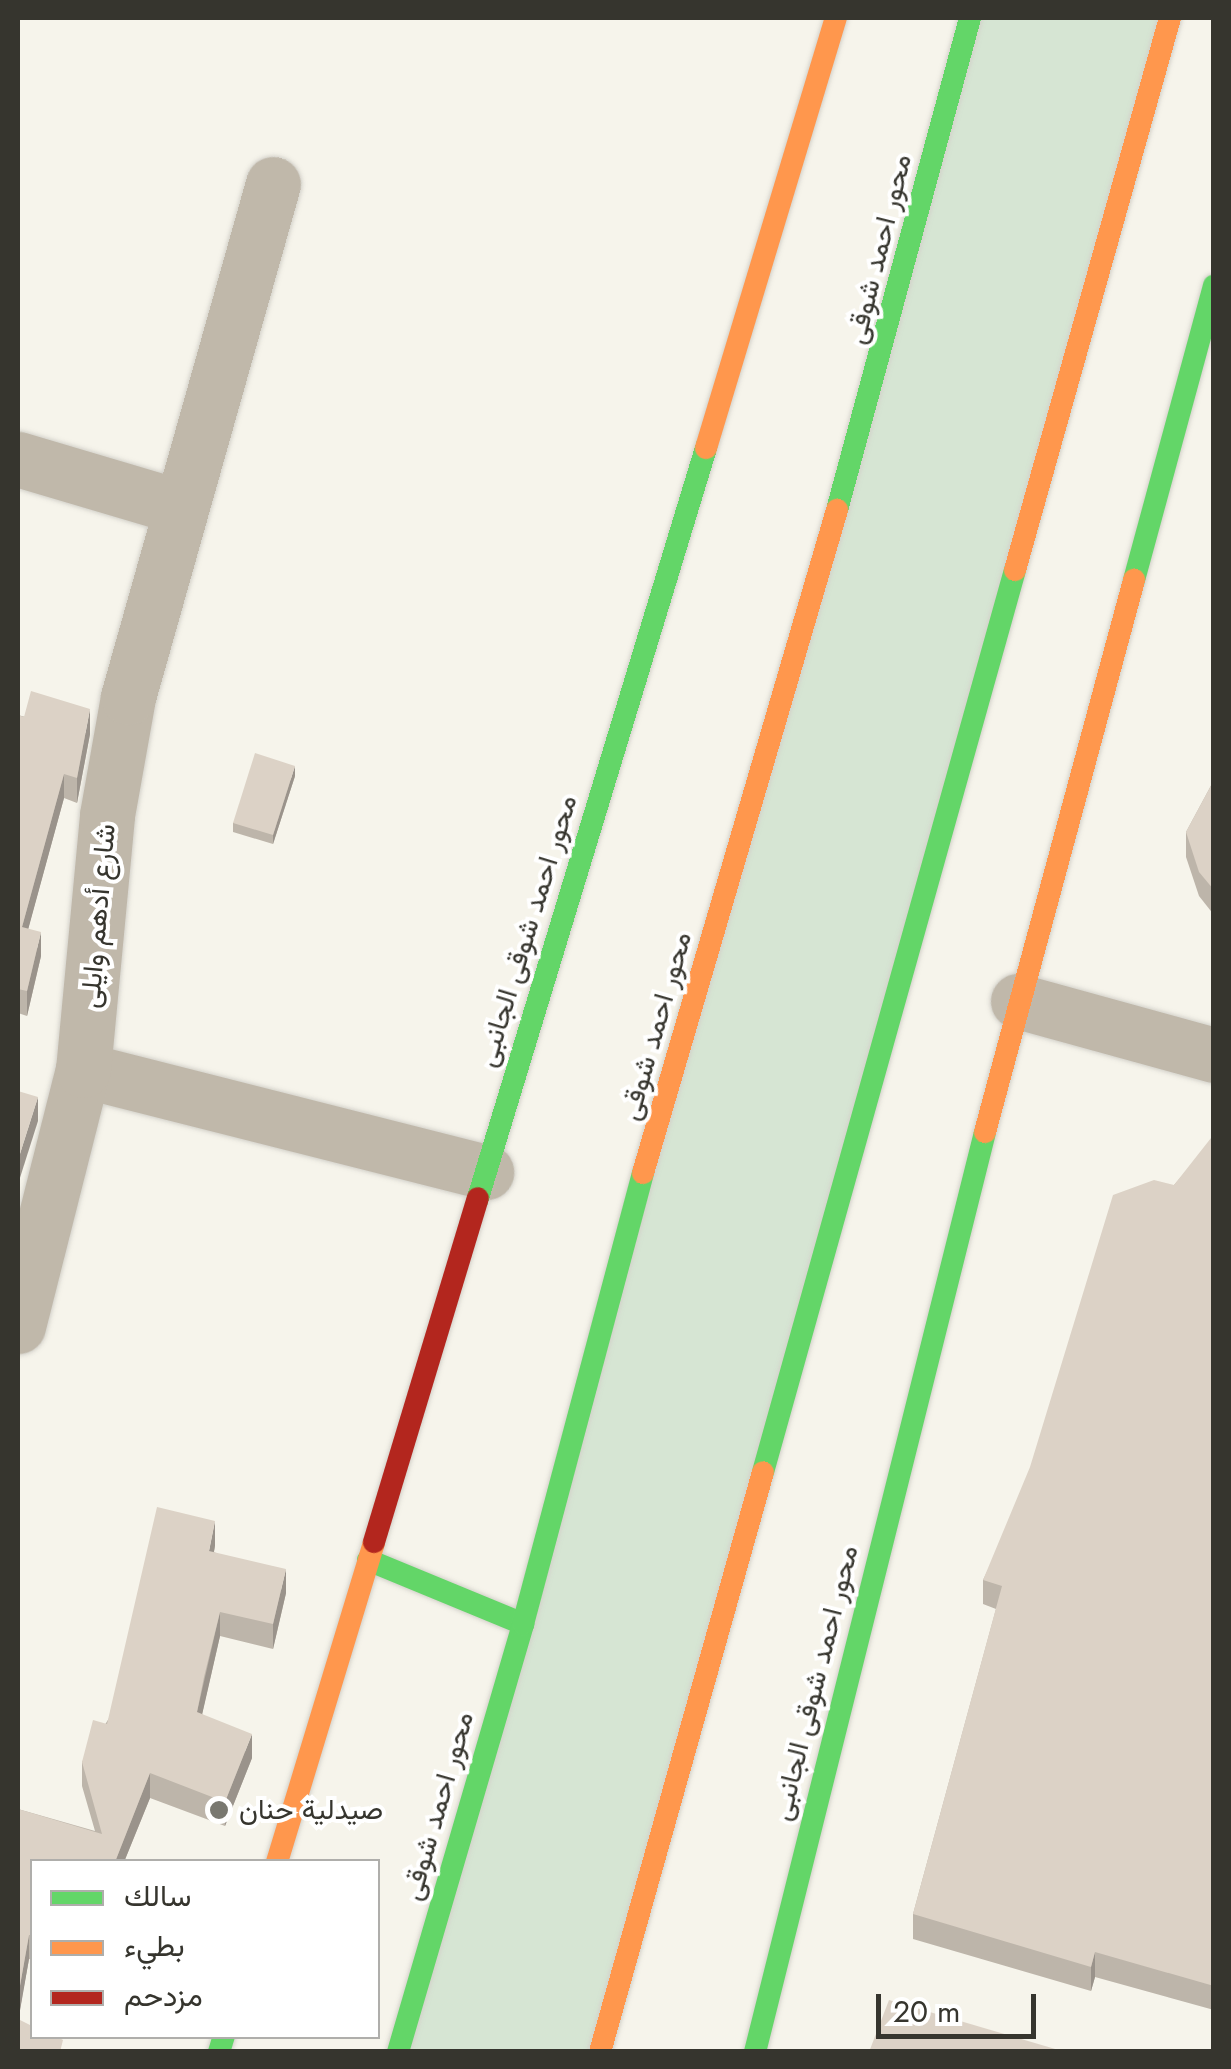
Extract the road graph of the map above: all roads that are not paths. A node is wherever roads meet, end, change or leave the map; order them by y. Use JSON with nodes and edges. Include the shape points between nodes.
{"nodes":[{"id":1,"x":836,"y":18,"type":"edge"},
{"id":2,"x":970,"y":18,"type":"edge"},
{"id":3,"x":1170,"y":18,"type":"edge"},
{"id":4,"x":273,"y":184,"type":"dead end"},
{"id":5,"x":1214,"y":286,"type":"edge"},
{"id":6,"x":18,"y":459,"type":"edge"},
{"id":7,"x":180,"y":506,"type":"junction"},
{"id":8,"x":1018,"y":1000,"type":"junction"},
{"id":9,"x":1214,"y":1055,"type":"edge"},
{"id":10,"x":83,"y":1070,"type":"junction"},
{"id":11,"x":486,"y":1172,"type":"junction"},
{"id":12,"x":18,"y":1326,"type":"edge"},
{"id":13,"x":368,"y":1560,"type":"junction"},
{"id":14,"x":523,"y":1624,"type":"junction"},
{"id":15,"x":278,"y":1859,"type":"edge"},
{"id":16,"x":398,"y":2052,"type":"edge"},
{"id":17,"x":600,"y":2052,"type":"edge"},
{"id":18,"x":754,"y":2052,"type":"edge"}],
"edges":[{"from":1,"to":11,"type":"main road","name":"محور احمد شوقى الجانبى"},
{"from":2,"to":14,"type":"main road","name":"محور احمد شوقى","via":[[878,370],[604,1312]]},
{"from":3,"to":17,"type":"main road"},
{"from":4,"to":7,"type":"street","name":"شارع أدهم وايلى"},
{"from":5,"to":8,"type":"main road","name":"محور احمد شوقى الجانبى"},
{"from":6,"to":7,"type":"street"},
{"from":7,"to":10,"type":"street","name":"شارع أدهم وايلى","via":[[128,697],[107,814]]},
{"from":8,"to":9,"type":"street"},
{"from":8,"to":18,"type":"main road","name":"محور احمد شوقى الجانبى"},
{"from":10,"to":11,"type":"street"},
{"from":10,"to":12,"type":"street","name":"شارع أدهم وايلى"},
{"from":11,"to":13,"type":"main road","name":"محور احمد شوقى الجانبى"},
{"from":13,"to":14,"type":"main road"},
{"from":13,"to":15,"type":"main road","name":"محور احمد شوقى الجانبى"},
{"from":14,"to":16,"type":"main road","name":"محور احمد شوقى"}]}
